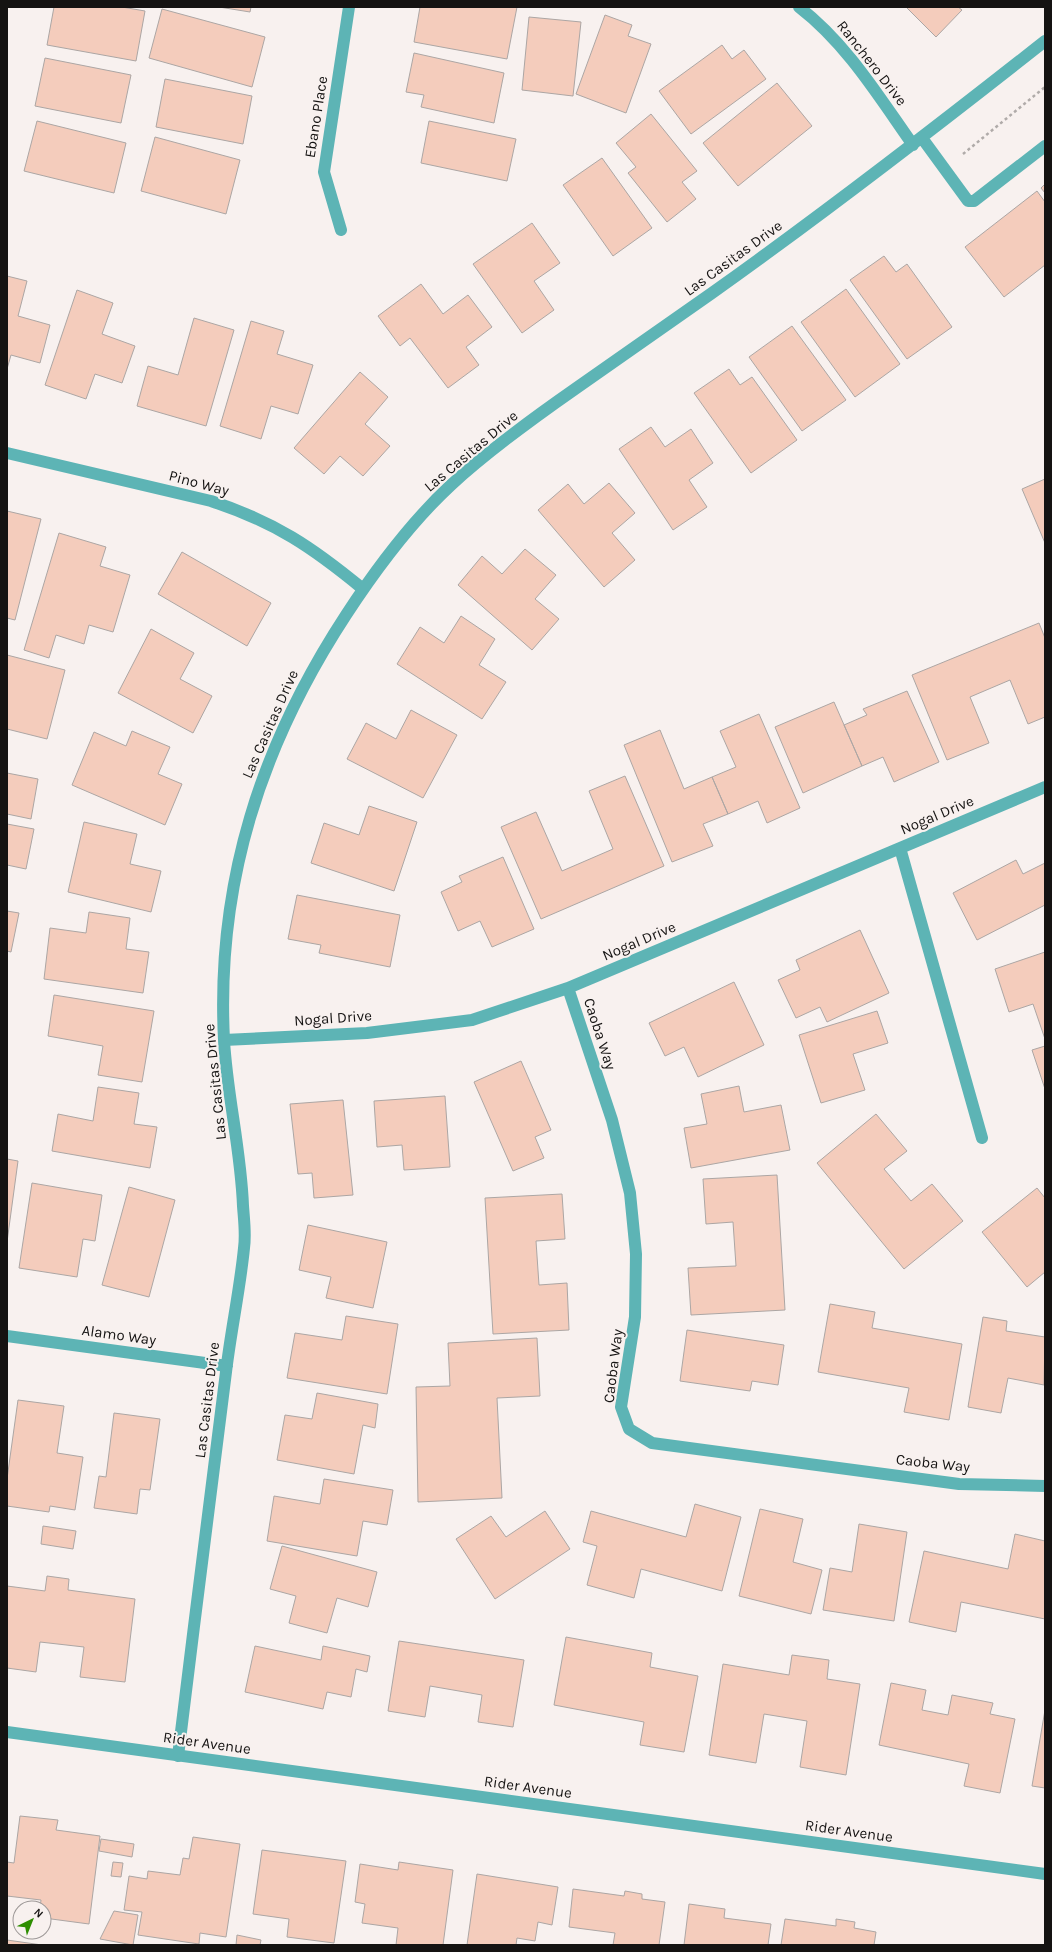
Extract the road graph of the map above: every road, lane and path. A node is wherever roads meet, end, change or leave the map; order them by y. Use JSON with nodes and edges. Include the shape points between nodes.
{"nodes":[{"id":1,"x":349,"y":7,"type":"edge"},
{"id":2,"x":799,"y":7,"type":"edge"},
{"id":3,"x":1045,"y":40,"type":"edge"},
{"id":4,"x":1045,"y":87,"type":"edge"},
{"id":5,"x":918,"y":141,"type":"junction"},
{"id":6,"x":1045,"y":146,"type":"edge"},
{"id":7,"x":945,"y":170,"type":"junction"},
{"id":8,"x":341,"y":230,"type":"dead end"},
{"id":9,"x":7,"y":453,"type":"edge"},
{"id":10,"x":363,"y":589,"type":"junction"},
{"id":11,"x":1045,"y":787,"type":"edge"},
{"id":12,"x":900,"y":848,"type":"junction"},
{"id":13,"x":568,"y":988,"type":"junction"},
{"id":14,"x":224,"y":1040,"type":"junction"},
{"id":15,"x":982,"y":1138,"type":"dead end"},
{"id":16,"x":7,"y":1336,"type":"edge"},
{"id":17,"x":227,"y":1366,"type":"junction"},
{"id":18,"x":1045,"y":1486,"type":"edge"},
{"id":19,"x":7,"y":1732,"type":"edge"},
{"id":20,"x":178,"y":1756,"type":"junction"},
{"id":21,"x":1045,"y":1874,"type":"edge"}],
"edges":[{"from":1,"to":8,"type":"street","name":"Ebano Place","via":[[324,172]]},
{"from":2,"to":5,"type":"street","name":"Ranchero Drive","via":[[818,21],[848,54]]},
{"from":3,"to":5,"type":"street","name":"Las Casitas Drive"},
{"from":4,"to":7,"type":"path"},
{"from":5,"to":7,"type":"street","name":"Ranchero Drive"},
{"from":5,"to":10,"type":"street","name":"Las Casitas Drive","via":[[846,196],[492,451],[450,486],[410,528]]},
{"from":6,"to":7,"type":"street","name":"Ranchero Drive","via":[[974,201],[968,201]]},
{"from":9,"to":10,"type":"street","name":"Pino Way","via":[[211,501],[243,511],[291,535]]},
{"from":10,"to":14,"type":"street","name":"Las Casitas Drive","via":[[318,658],[284,725],[256,796],[242,843],[229,910],[224,974]]},
{"from":11,"to":12,"type":"street","name":"Nogal Drive"},
{"from":12,"to":13,"type":"street","name":"Nogal Drive"},
{"from":12,"to":15,"type":"street"},
{"from":13,"to":14,"type":"street","name":"Nogal Drive","via":[[472,1020],[367,1033]]},
{"from":13,"to":18,"type":"street","name":"Caoba Way","via":[[612,1120],[630,1193],[636,1254],[635,1317],[622,1407],[629,1429],[652,1444],[959,1484]]},
{"from":14,"to":17,"type":"street","name":"Las Casitas Drive","via":[[242,1174],[245,1242]]},
{"from":16,"to":17,"type":"street","name":"Alamo Way"},
{"from":17,"to":20,"type":"street","name":"Las Casitas Drive"},
{"from":19,"to":20,"type":"street","name":"Rider Avenue"},
{"from":20,"to":21,"type":"street","name":"Rider Avenue"}]}
